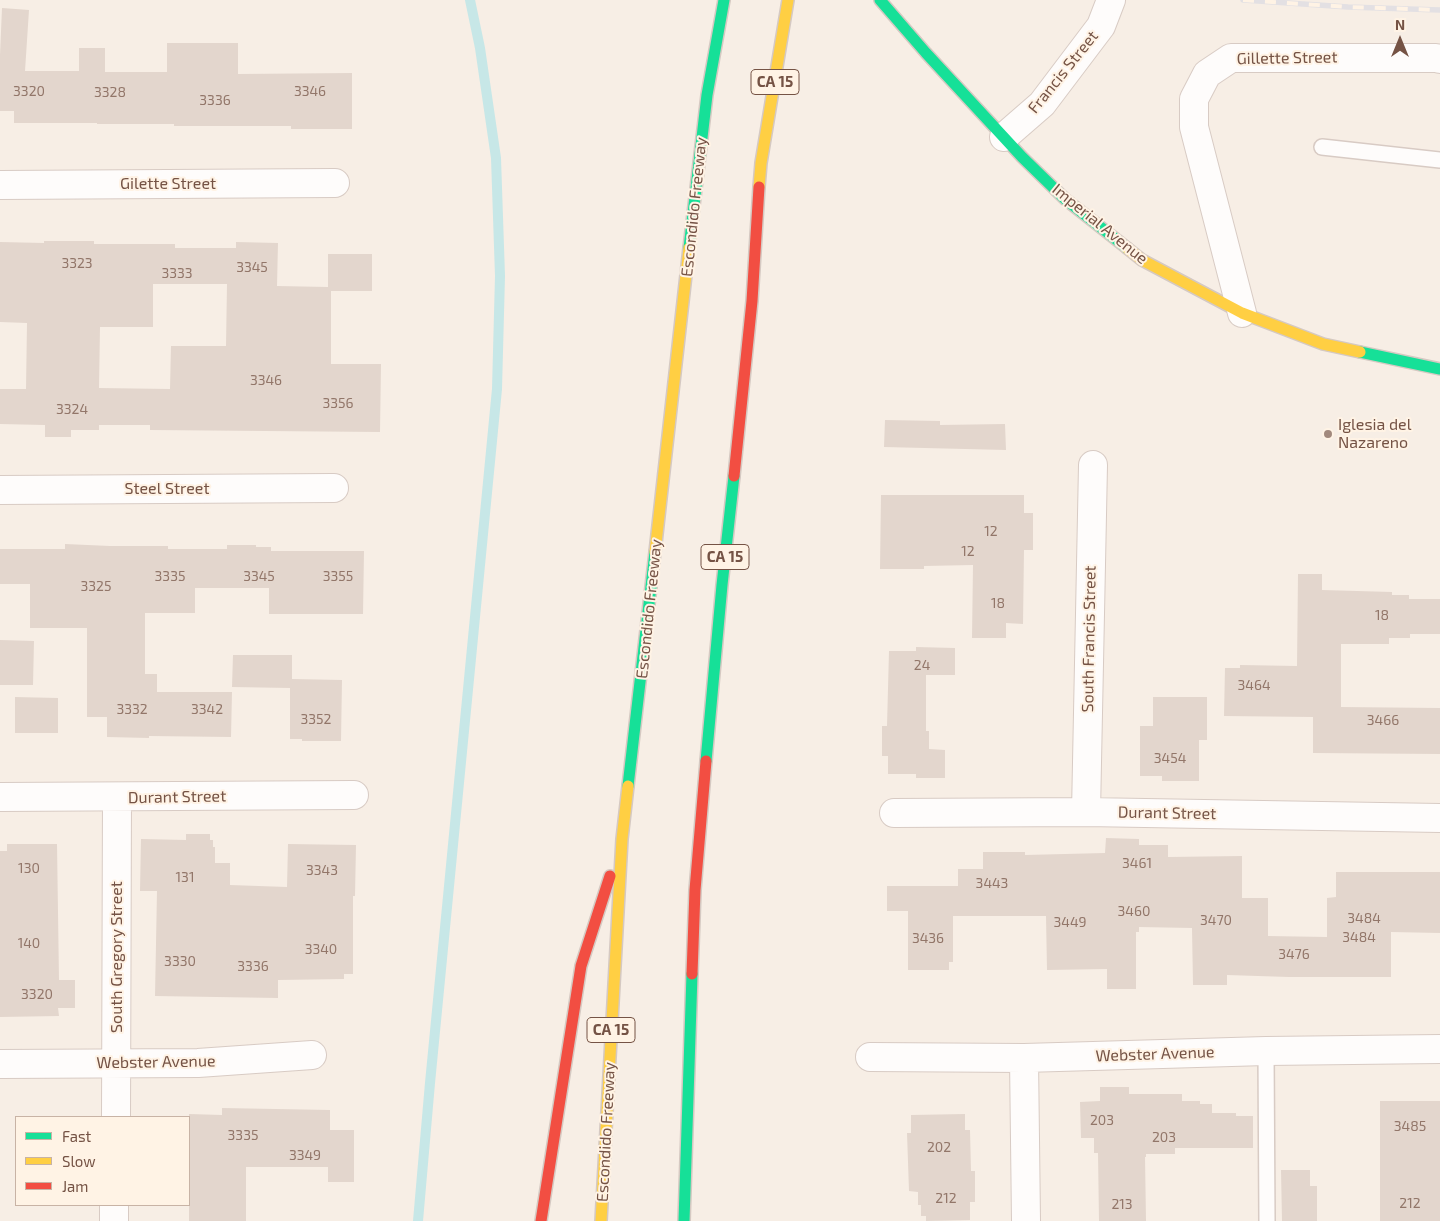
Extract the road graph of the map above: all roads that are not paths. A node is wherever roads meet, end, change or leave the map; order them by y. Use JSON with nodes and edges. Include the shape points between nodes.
{"nodes":[{"id":1,"x":724,"y":0,"type":"edge"},
{"id":2,"x":788,"y":0,"type":"edge"},
{"id":3,"x":880,"y":0,"type":"edge"},
{"id":4,"x":1111,"y":0,"type":"edge"},
{"id":5,"x":1440,"y":59,"type":"edge"},
{"id":6,"x":1004,"y":137,"type":"junction"},
{"id":7,"x":1322,"y":147,"type":"dead end"},
{"id":8,"x":1440,"y":160,"type":"edge"},
{"id":9,"x":335,"y":182,"type":"dead end"},
{"id":10,"x":0,"y":185,"type":"edge"},
{"id":11,"x":1242,"y":312,"type":"junction"},
{"id":12,"x":1440,"y":370,"type":"edge"},
{"id":13,"x":1093,"y":465,"type":"dead end"},
{"id":14,"x":334,"y":488,"type":"dead end"},
{"id":15,"x":0,"y":490,"type":"edge"},
{"id":16,"x":354,"y":795,"type":"dead end"},
{"id":17,"x":0,"y":797,"type":"edge"},
{"id":18,"x":117,"y":797,"type":"junction"},
{"id":19,"x":1086,"y":812,"type":"junction"},
{"id":20,"x":894,"y":813,"type":"dead end"},
{"id":21,"x":1440,"y":818,"type":"edge"},
{"id":22,"x":622,"y":839,"type":"junction"},
{"id":23,"x":1440,"y":1049,"type":"edge"},
{"id":24,"x":1266,"y":1051,"type":"junction"},
{"id":25,"x":312,"y":1055,"type":"dead end"},
{"id":26,"x":870,"y":1057,"type":"dead end"},
{"id":27,"x":1024,"y":1058,"type":"junction"},
{"id":28,"x":0,"y":1064,"type":"edge"},
{"id":29,"x":117,"y":1064,"type":"junction"},
{"id":30,"x":116,"y":1116,"type":"edge"},
{"id":31,"x":114,"y":1206,"type":"edge"},
{"id":32,"x":114,"y":1221,"type":"edge"},
{"id":33,"x":541,"y":1221,"type":"edge"},
{"id":34,"x":601,"y":1221,"type":"edge"},
{"id":35,"x":684,"y":1221,"type":"edge"},
{"id":36,"x":1026,"y":1221,"type":"edge"},
{"id":37,"x":1267,"y":1221,"type":"edge"}],
"edges":[{"from":1,"to":22,"type":"main road","name":"Escondido Freeway","number":"CA 15","via":[[707,95]]},
{"from":2,"to":35,"type":"main road","number":"CA 15","via":[[761,163],[752,301],[722,585],[695,890]]},
{"from":3,"to":6,"type":"main road","name":"Imperial Avenue"},
{"from":4,"to":6,"type":"street","name":"Francis Street","via":[[1101,26],[1042,104]]},
{"from":5,"to":11,"type":"street","name":"Gillette Street","via":[[1231,58],[1207,74],[1194,99],[1194,127]]},
{"from":6,"to":11,"type":"main road","name":"Imperial Avenue","via":[[1065,199],[1142,260]]},
{"from":7,"to":8,"type":"lane"},
{"from":9,"to":10,"type":"street","name":"Gilette Street"},
{"from":11,"to":12,"type":"main road","name":"Imperial Avenue","via":[[1323,344]]},
{"from":13,"to":19,"type":"street","name":"South Francis Street"},
{"from":14,"to":15,"type":"street","name":"Steel Street"},
{"from":16,"to":18,"type":"street","name":"Durant Street"},
{"from":17,"to":18,"type":"street","name":"Durant Street"},
{"from":18,"to":29,"type":"street","name":"South Gregory Street"},
{"from":19,"to":20,"type":"street","name":"Durant Street"},
{"from":19,"to":21,"type":"street","name":"Durant Street"},
{"from":22,"to":33,"type":"main road","via":[[581,966]]},
{"from":22,"to":34,"type":"main road","name":"Escondido Freeway","number":"CA 15"},
{"from":23,"to":24,"type":"street","name":"Webster Avenue"},
{"from":24,"to":27,"type":"street","name":"Webster Avenue"},
{"from":24,"to":37,"type":"lane"},
{"from":25,"to":29,"type":"street","name":"Webster Avenue","via":[[198,1063]]},
{"from":26,"to":27,"type":"street","name":"Webster Avenue"},
{"from":27,"to":36,"type":"street"},
{"from":28,"to":29,"type":"street","name":"Webster Avenue"},
{"from":29,"to":30,"type":"street","name":"South Gregory Street"},
{"from":31,"to":32,"type":"street"}]}
